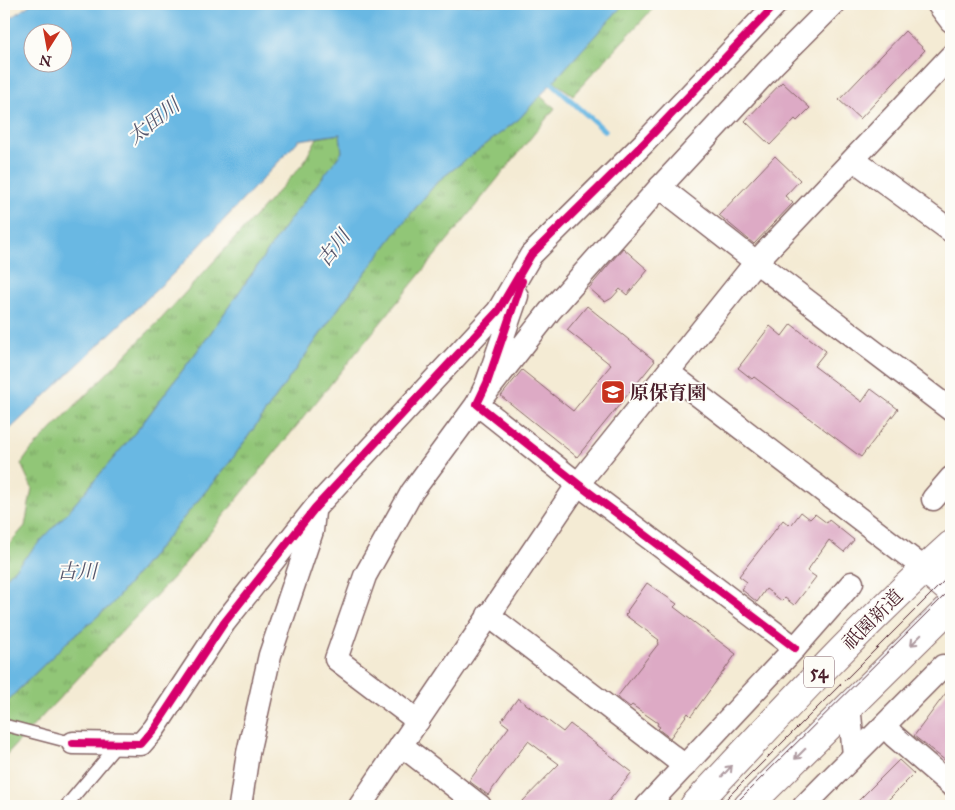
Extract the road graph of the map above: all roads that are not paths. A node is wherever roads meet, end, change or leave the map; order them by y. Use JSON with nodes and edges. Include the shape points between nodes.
{"nodes":[{"id":1,"x":776,"y":4,"type":"edge"},
{"id":2,"x":834,"y":4,"type":"edge"},
{"id":3,"x":938,"y":4,"type":"edge"},
{"id":4,"x":951,"y":22,"type":"edge"},
{"id":5,"x":951,"y":56,"type":"edge"},
{"id":6,"x":854,"y":160,"type":"junction"},
{"id":7,"x":660,"y":187,"type":"junction"},
{"id":8,"x":951,"y":231,"type":"edge"},
{"id":9,"x":531,"y":255,"type":"junction"},
{"id":10,"x":756,"y":262,"type":"junction"},
{"id":11,"x":668,"y":372,"type":"junction"},
{"id":12,"x":477,"y":404,"type":"junction"},
{"id":13,"x":951,"y":410,"type":"edge"},
{"id":14,"x":951,"y":478,"type":"edge"},
{"id":15,"x":578,"y":484,"type":"junction"},
{"id":16,"x":933,"y":499,"type":"dead end"},
{"id":17,"x":314,"y":508,"type":"junction"},
{"id":18,"x":951,"y":545,"type":"edge"},
{"id":19,"x":924,"y":569,"type":"junction"},
{"id":20,"x":852,"y":584,"type":"dead end"},
{"id":21,"x":951,"y":590,"type":"edge"},
{"id":22,"x":951,"y":606,"type":"edge"},
{"id":23,"x":488,"y":615,"type":"junction"},
{"id":24,"x":795,"y":648,"type":"junction"},
{"id":25,"x":942,"y":666,"type":"dead end"},
{"id":26,"x":768,"y":678,"type":"junction"},
{"id":27,"x":811,"y":680,"type":"junction"},
{"id":28,"x":849,"y":705,"type":"junction"},
{"id":29,"x":418,"y":721,"type":"junction"},
{"id":30,"x":4,"y":725,"type":"edge"},
{"id":31,"x":885,"y":726,"type":"junction"},
{"id":32,"x":72,"y":743,"type":"joint"},
{"id":33,"x":118,"y":743,"type":"junction"},
{"id":34,"x":401,"y":745,"type":"junction"},
{"id":35,"x":854,"y":756,"type":"junction"},
{"id":36,"x":685,"y":766,"type":"junction"},
{"id":37,"x":951,"y":785,"type":"edge"},
{"id":38,"x":66,"y":806,"type":"edge"},
{"id":39,"x":240,"y":806,"type":"edge"},
{"id":40,"x":360,"y":806,"type":"edge"},
{"id":41,"x":480,"y":806,"type":"edge"},
{"id":42,"x":647,"y":806,"type":"edge"},
{"id":43,"x":694,"y":806,"type":"edge"},
{"id":44,"x":748,"y":806,"type":"edge"},
{"id":45,"x":804,"y":806,"type":"edge"}],
"edges":[{"from":1,"to":9,"type":"street","via":[[645,142]]},
{"from":2,"to":7,"type":"street","via":[[773,64]]},
{"from":3,"to":4,"type":"street"},
{"from":5,"to":6,"type":"street"},
{"from":6,"to":8,"type":"street"},
{"from":6,"to":10,"type":"street"},
{"from":7,"to":10,"type":"street"},
{"from":7,"to":12,"type":"street","via":[[550,311]]},
{"from":9,"to":12,"type":"street"},
{"from":9,"to":17,"type":"street","via":[[498,311]]},
{"from":10,"to":11,"type":"street"},
{"from":10,"to":13,"type":"street"},
{"from":11,"to":15,"type":"street"},
{"from":11,"to":19,"type":"street"},
{"from":12,"to":15,"type":"street"},
{"from":12,"to":29,"type":"street","via":[[412,492],[365,576],[336,659]]},
{"from":14,"to":16,"type":"street"},
{"from":15,"to":23,"type":"street"},
{"from":15,"to":24,"type":"street"},
{"from":17,"to":33,"type":"street","via":[[224,623],[154,729],[141,744]]},
{"from":17,"to":39,"type":"street","via":[[312,530],[270,656],[248,753]]},
{"from":18,"to":19,"type":"main road","name":"祇園新道","number":"54"},
{"from":19,"to":21,"type":"main road"},
{"from":19,"to":27,"type":"main road","name":"祇園新道","number":"54"},
{"from":20,"to":24,"type":"street"},
{"from":22,"to":28,"type":"main road","number":"54","one_way":true},
{"from":23,"to":29,"type":"street"},
{"from":23,"to":36,"type":"street"},
{"from":24,"to":26,"type":"street"},
{"from":25,"to":31,"type":"street"},
{"from":26,"to":27,"type":"street"},
{"from":26,"to":36,"type":"street"},
{"from":43,"to":27,"type":"main road","name":"祇園新道","number":"54","one_way":true},
{"from":28,"to":35,"type":"street"},
{"from":28,"to":44,"type":"main road","number":"54","one_way":true},
{"from":29,"to":34,"type":"street"},
{"from":30,"to":32,"type":"lane"},
{"from":31,"to":35,"type":"street"},
{"from":31,"to":37,"type":"street"},
{"from":32,"to":33,"type":"street"},
{"from":33,"to":38,"type":"lane"},
{"from":34,"to":40,"type":"street"},
{"from":34,"to":41,"type":"street"},
{"from":35,"to":45,"type":"street"},
{"from":36,"to":42,"type":"street"}]}
